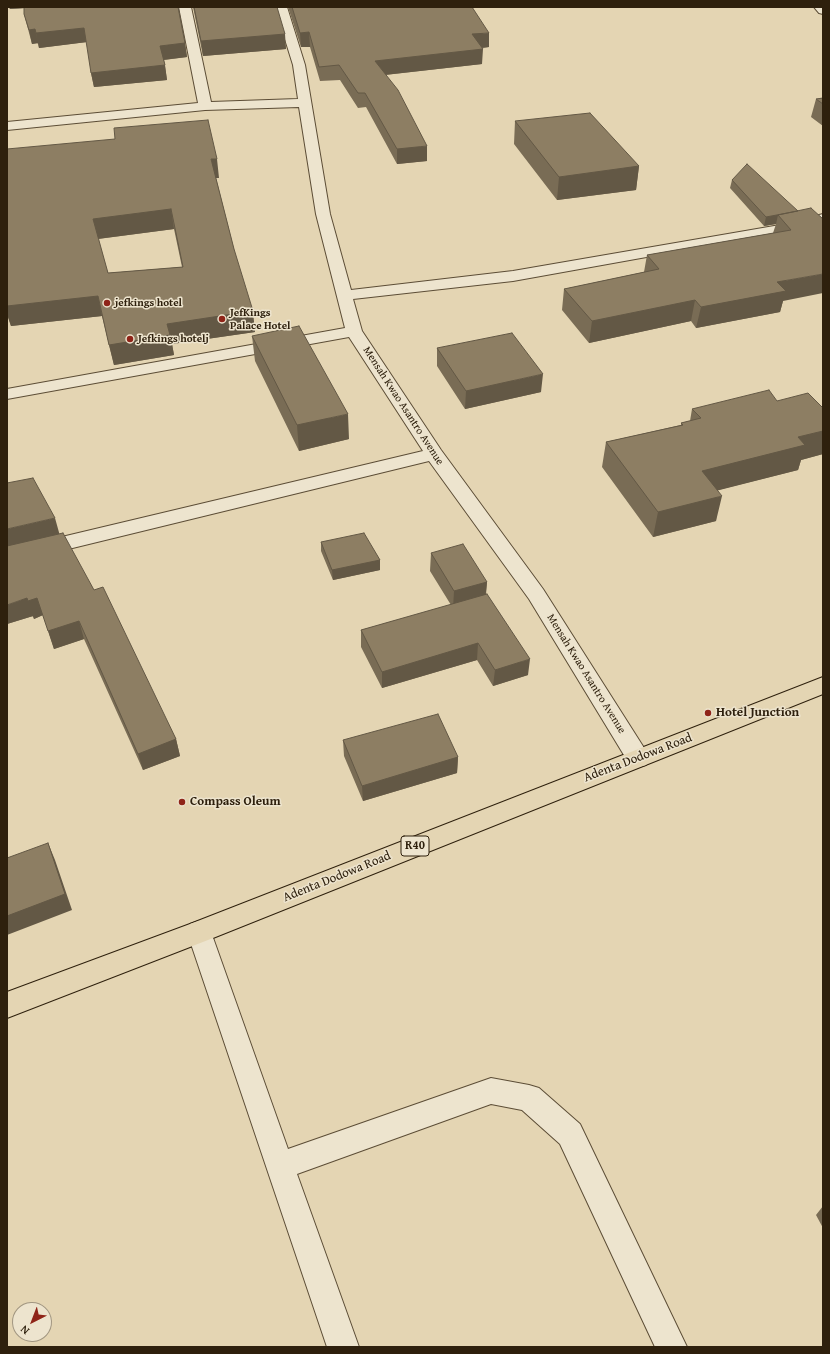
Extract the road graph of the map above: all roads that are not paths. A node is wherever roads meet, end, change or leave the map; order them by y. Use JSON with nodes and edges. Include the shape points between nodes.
{"nodes":[{"id":1,"x":185,"y":7,"type":"edge"},
{"id":2,"x":281,"y":7,"type":"edge"},
{"id":3,"x":820,"y":7,"type":"edge"},
{"id":4,"x":823,"y":11,"type":"edge"},
{"id":5,"x":306,"y":103,"type":"junction"},
{"id":6,"x":205,"y":106,"type":"junction"},
{"id":7,"x":7,"y":126,"type":"edge"},
{"id":8,"x":823,"y":218,"type":"edge"},
{"id":9,"x":345,"y":295,"type":"junction"},
{"id":10,"x":354,"y":331,"type":"junction"},
{"id":11,"x":7,"y":394,"type":"edge"},
{"id":12,"x":434,"y":454,"type":"junction"},
{"id":13,"x":7,"y":557,"type":"edge"},
{"id":14,"x":823,"y":685,"type":"edge"},
{"id":15,"x":638,"y":758,"type":"junction"},
{"id":16,"x":199,"y":932,"type":"junction"},
{"id":17,"x":7,"y":1005,"type":"edge"},
{"id":18,"x":281,"y":1166,"type":"junction"},
{"id":19,"x":343,"y":1347,"type":"edge"},
{"id":20,"x":671,"y":1347,"type":"edge"}],
"edges":[{"from":1,"to":6,"type":"street"},
{"from":2,"to":5,"type":"street","name":"Mensah Kwao Asantro Avenue","via":[[299,65]]},
{"from":3,"to":4,"type":"street"},
{"from":5,"to":6,"type":"street"},
{"from":5,"to":9,"type":"street","name":"Mensah Kwao Asantro Avenue","via":[[323,214]]},
{"from":6,"to":7,"type":"street"},
{"from":8,"to":9,"type":"street","via":[[780,229],[513,276]]},
{"from":9,"to":10,"type":"street","name":"Mensah Kwao Asantro Avenue"},
{"from":10,"to":11,"type":"street"},
{"from":10,"to":12,"type":"street","name":"Mensah Kwao Asantro Avenue"},
{"from":12,"to":13,"type":"street"},
{"from":12,"to":15,"type":"street","name":"Mensah Kwao Asantro Avenue","via":[[536,594]]},
{"from":14,"to":15,"type":"main road","name":"Adenta Dodowa Road","number":"R40"},
{"from":15,"to":16,"type":"main road","name":"Adenta Dodowa Road","number":"R40"},
{"from":16,"to":17,"type":"main road","name":"Adenta Dodowa Road","number":"R40"},
{"from":16,"to":18,"type":"lane"},
{"from":18,"to":19,"type":"lane"},
{"from":18,"to":20,"type":"lane","via":[[491,1091],[529,1098],[570,1134]]}]}
